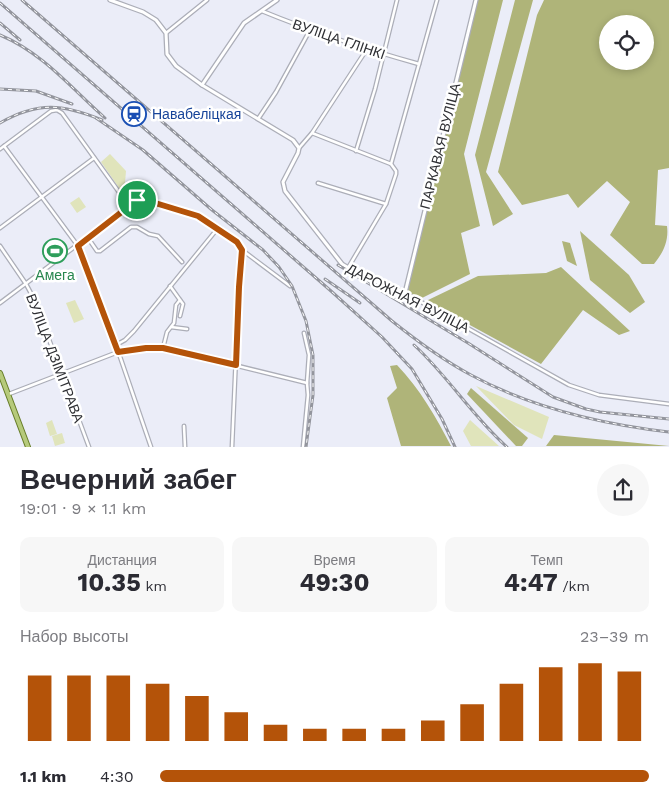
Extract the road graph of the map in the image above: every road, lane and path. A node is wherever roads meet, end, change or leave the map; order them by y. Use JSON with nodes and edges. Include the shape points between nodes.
{"nodes":[{"id":1,"x":110,"y":0,"type":"edge"},
{"id":2,"x":207,"y":0,"type":"edge"},
{"id":3,"x":277,"y":0,"type":"edge"},
{"id":4,"x":397,"y":0,"type":"edge"},
{"id":5,"x":437,"y":0,"type":"edge"},
{"id":6,"x":476,"y":0,"type":"edge"},
{"id":7,"x":118,"y":1,"type":"edge"},
{"id":8,"x":260,"y":11,"type":"junction"},
{"id":9,"x":310,"y":30,"type":"junction"},
{"id":10,"x":166,"y":34,"type":"junction"},
{"id":11,"x":367,"y":49,"type":"junction"},
{"id":12,"x":383,"y":54,"type":"junction"},
{"id":13,"x":419,"y":64,"type":"junction"},
{"id":14,"x":202,"y":85,"type":"junction"},
{"id":15,"x":258,"y":119,"type":"junction"},
{"id":16,"x":312,"y":133,"type":"junction"},
{"id":17,"x":4,"y":146,"type":"junction"},
{"id":18,"x":299,"y":148,"type":"junction"},
{"id":19,"x":0,"y":149,"type":"edge"},
{"id":20,"x":356,"y":151,"type":"junction"},
{"id":21,"x":94,"y":158,"type":"junction"},
{"id":22,"x":391,"y":164,"type":"junction"},
{"id":23,"x":318,"y":183,"type":"dead end"},
{"id":24,"x":43,"y":196,"type":"junction"},
{"id":25,"x":386,"y":204,"type":"junction"},
{"id":26,"x":129,"y":206,"type":"junction"},
{"id":27,"x":0,"y":228,"type":"edge"},
{"id":28,"x":218,"y":228,"type":"junction"},
{"id":29,"x":88,"y":238,"type":"junction"},
{"id":30,"x":0,"y":246,"type":"edge"},
{"id":31,"x":78,"y":246,"type":"junction"},
{"id":32,"x":242,"y":250,"type":"junction"},
{"id":33,"x":182,"y":262,"type":"dead end"},
{"id":34,"x":348,"y":268,"type":"junction"},
{"id":35,"x":26,"y":284,"type":"junction"},
{"id":36,"x":170,"y":286,"type":"junction"},
{"id":37,"x":290,"y":286,"type":"dead end"},
{"id":38,"x":404,"y":293,"type":"junction"},
{"id":39,"x":180,"y":300,"type":"junction"},
{"id":40,"x":0,"y":303,"type":"edge"},
{"id":41,"x":180,"y":316,"type":"dead end"},
{"id":42,"x":171,"y":327,"type":"junction"},
{"id":43,"x":187,"y":329,"type":"dead end"},
{"id":44,"x":304,"y":333,"type":"dead end"},
{"id":45,"x":116,"y":345,"type":"junction"},
{"id":46,"x":163,"y":348,"type":"junction"},
{"id":47,"x":118,"y":352,"type":"junction"},
{"id":48,"x":236,"y":365,"type":"junction"},
{"id":49,"x":0,"y":373,"type":"edge"},
{"id":50,"x":62,"y":374,"type":"junction"},
{"id":51,"x":307,"y":383,"type":"junction"},
{"id":52,"x":8,"y":394,"type":"junction"},
{"id":53,"x":669,"y":404,"type":"edge"},
{"id":54,"x":184,"y":426,"type":"dead end"},
{"id":55,"x":28,"y":446,"type":"edge"},
{"id":56,"x":89,"y":446,"type":"edge"},
{"id":57,"x":151,"y":446,"type":"edge"},
{"id":58,"x":185,"y":446,"type":"edge"},
{"id":59,"x":232,"y":446,"type":"edge"},
{"id":60,"x":303,"y":446,"type":"edge"}],
"edges":[{"from":1,"to":7,"type":"street"},
{"from":2,"to":10,"type":"street"},
{"from":3,"to":8,"type":"street"},
{"from":4,"to":12,"type":"street"},
{"from":5,"to":13,"type":"street"},
{"from":6,"to":38,"type":"street","name":"ПАРКАВАЯ ВУЛІЦА"},
{"from":7,"to":10,"type":"street","via":[[148,14]]},
{"from":8,"to":9,"type":"street","name":"ВУЛІЦА ГЛІНКІ"},
{"from":8,"to":14,"type":"street","via":[[244,23]]},
{"from":9,"to":11,"type":"street","name":"ВУЛІЦА ГЛІНКІ"},
{"from":9,"to":15,"type":"street"},
{"from":10,"to":14,"type":"street","via":[[169,59]]},
{"from":11,"to":12,"type":"street","name":"ВУЛІЦА ГЛІНКІ"},
{"from":11,"to":16,"type":"street"},
{"from":12,"to":13,"type":"street","name":"ВУЛІЦА ГЛІНКІ"},
{"from":12,"to":20,"type":"street"},
{"from":13,"to":22,"type":"street"},
{"from":14,"to":15,"type":"street"},
{"from":15,"to":18,"type":"street","via":[[293,140]]},
{"from":16,"to":18,"type":"street"},
{"from":16,"to":20,"type":"street"},
{"from":17,"to":19,"type":"street"},
{"from":17,"to":21,"type":"street","via":[[57,110]]},
{"from":17,"to":24,"type":"street"},
{"from":18,"to":34,"type":"street","name":"ДАРОЖНАЯ ВУЛІЦА","via":[[283,182],[285,191]]},
{"from":20,"to":22,"type":"street"},
{"from":21,"to":24,"type":"street"},
{"from":21,"to":26,"type":"street"},
{"from":22,"to":25,"type":"street","via":[[396,174]]},
{"from":23,"to":25,"type":"street"},
{"from":24,"to":27,"type":"street"},
{"from":24,"to":31,"type":"street"},
{"from":25,"to":34,"type":"street"},
{"from":26,"to":28,"type":"street","via":[[142,199],[198,216]]},
{"from":26,"to":29,"type":"street"},
{"from":28,"to":32,"type":"street","via":[[237,242]]},
{"from":28,"to":36,"type":"street"},
{"from":29,"to":31,"type":"street"},
{"from":29,"to":33,"type":"street","via":[[100,251],[131,227],[137,227],[158,236]]},
{"from":30,"to":35,"type":"street","name":"ВУЛІЦА ДЗІМІТРАВА"},
{"from":31,"to":35,"type":"street"},
{"from":31,"to":45,"type":"street"},
{"from":32,"to":37,"type":"street"},
{"from":32,"to":48,"type":"street"},
{"from":34,"to":38,"type":"street","name":"ДАРОЖНАЯ ВУЛІЦА"},
{"from":35,"to":40,"type":"street"},
{"from":35,"to":50,"type":"street","name":"ВУЛІЦА ДЗІМІТРАВА"},
{"from":36,"to":39,"type":"street"},
{"from":36,"to":45,"type":"street","via":[[125,340]]},
{"from":38,"to":53,"type":"street","name":"ДАРОЖНАЯ ВУЛІЦА","via":[[569,385],[600,395]]},
{"from":39,"to":41,"type":"street","via":[[183,304]]},
{"from":39,"to":42,"type":"street"},
{"from":42,"to":43,"type":"street"},
{"from":42,"to":46,"type":"street"},
{"from":44,"to":51,"type":"street","via":[[309,356]]},
{"from":45,"to":47,"type":"street"},
{"from":46,"to":47,"type":"street"},
{"from":46,"to":48,"type":"street"},
{"from":47,"to":50,"type":"street"},
{"from":47,"to":57,"type":"street"},
{"from":48,"to":51,"type":"street"},
{"from":48,"to":59,"type":"street"},
{"from":49,"to":52,"type":"main road"},
{"from":50,"to":52,"type":"street"},
{"from":50,"to":56,"type":"street","name":"ВУЛІЦА ДЗІМІТРАВА"},
{"from":51,"to":60,"type":"street"},
{"from":52,"to":55,"type":"main road"},
{"from":54,"to":58,"type":"street"}]}
